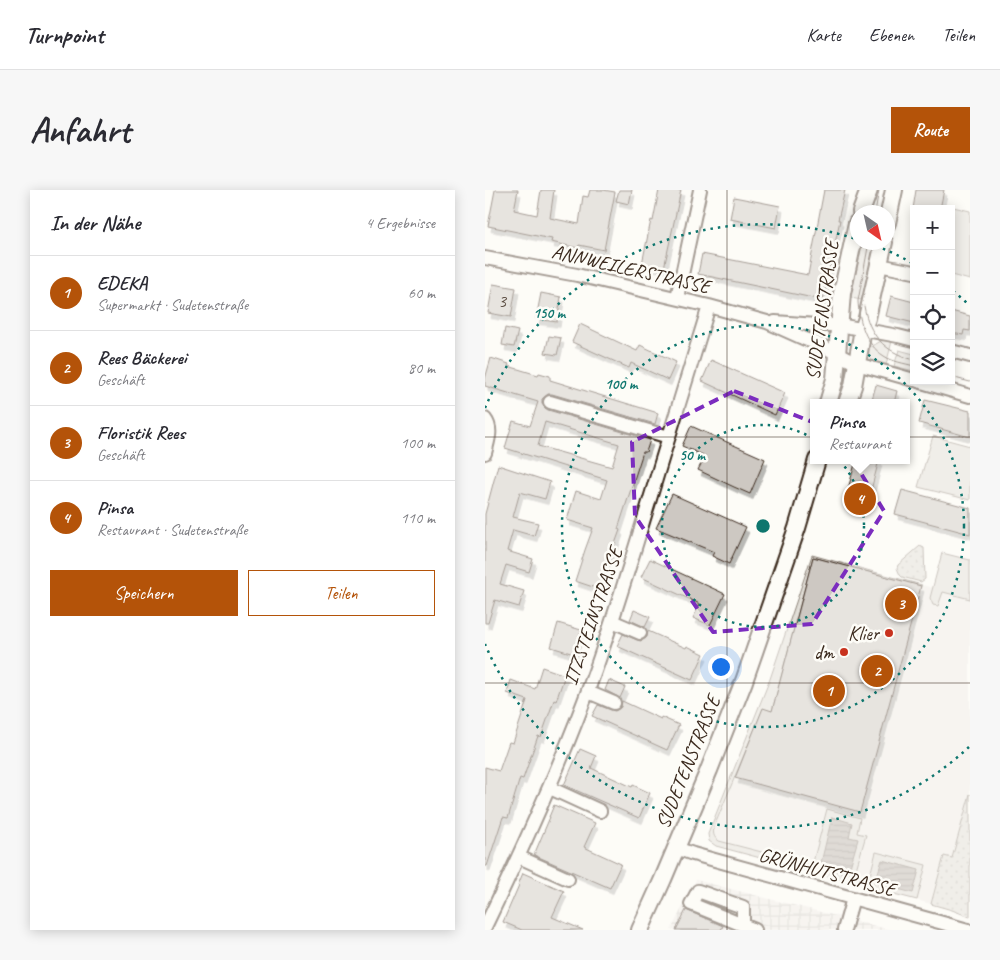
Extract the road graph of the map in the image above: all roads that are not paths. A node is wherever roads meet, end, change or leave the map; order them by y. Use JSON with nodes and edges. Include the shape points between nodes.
{"nodes":[{"id":1,"x":700,"y":190,"type":"edge"},
{"id":2,"x":869,"y":190,"type":"edge"},
{"id":3,"x":894,"y":190,"type":"edge"},
{"id":4,"x":864,"y":205,"type":"edge"},
{"id":5,"x":891,"y":205,"type":"edge"},
{"id":6,"x":851,"y":250,"type":"edge"},
{"id":7,"x":882,"y":250,"type":"edge"},
{"id":8,"x":485,"y":258,"type":"edge"},
{"id":9,"x":879,"y":265,"type":"junction"},
{"id":10,"x":910,"y":271,"type":"edge"},
{"id":11,"x":677,"y":298,"type":"junction"},
{"id":12,"x":709,"y":306,"type":"junction"},
{"id":13,"x":767,"y":322,"type":"junction"},
{"id":14,"x":839,"y":325,"type":"junction"},
{"id":15,"x":863,"y":329,"type":"junction"},
{"id":16,"x":910,"y":339,"type":"edge"},
{"id":17,"x":955,"y":352,"type":"edge"},
{"id":18,"x":837,"y":353,"type":"junction"},
{"id":19,"x":970,"y":356,"type":"edge"},
{"id":20,"x":857,"y":364,"type":"junction"},
{"id":21,"x":910,"y":379,"type":"edge"},
{"id":22,"x":932,"y":385,"type":"edge"},
{"id":23,"x":970,"y":396,"type":"edge"},
{"id":24,"x":830,"y":399,"type":"edge"},
{"id":25,"x":848,"y":399,"type":"edge"},
{"id":26,"x":550,"y":402,"type":"dead end"},
{"id":27,"x":485,"y":419,"type":"edge"},
{"id":28,"x":669,"y":437,"type":"junction"},
{"id":29,"x":485,"y":453,"type":"edge"},
{"id":30,"x":816,"y":464,"type":"edge"},
{"id":31,"x":613,"y":621,"type":"junction"},
{"id":32,"x":640,"y":633,"type":"dead end"},
{"id":33,"x":588,"y":692,"type":"junction"},
{"id":34,"x":614,"y":704,"type":"dead end"},
{"id":35,"x":550,"y":788,"type":"junction"},
{"id":36,"x":600,"y":811,"type":"dead end"},
{"id":37,"x":676,"y":848,"type":"junction"},
{"id":38,"x":519,"y":857,"type":"junction"},
{"id":39,"x":568,"y":879,"type":"dead end"},
{"id":40,"x":853,"y":898,"type":"junction"},
{"id":41,"x":485,"y":927,"type":"edge"},
{"id":42,"x":640,"y":930,"type":"edge"},
{"id":43,"x":844,"y":930,"type":"edge"},
{"id":44,"x":968,"y":930,"type":"edge"}],
"edges":[{"from":1,"to":11,"type":"street"},
{"from":2,"to":4,"type":"main road"},
{"from":3,"to":5,"type":"main road"},
{"from":6,"to":14,"type":"main road","name":"SUDETENSTRASSE"},
{"from":7,"to":9,"type":"main road","name":"SUDETENSTRASSE"},
{"from":8,"to":11,"type":"street","name":"ANNWEILERSTRASSE"},
{"from":9,"to":10,"type":"street"},
{"from":9,"to":15,"type":"main road","name":"SUDETENSTRASSE"},
{"from":11,"to":12,"type":"street","name":"ANNWEILERSTRASSE"},
{"from":12,"to":13,"type":"street","name":"ANNWEILERSTRASSE"},
{"from":12,"to":28,"type":"street","name":"ITZSTEINSTRASSE"},
{"from":13,"to":14,"type":"street","name":"ANNWEILERSTRASSE"},
{"from":13,"to":18,"type":"street","name":"ANNWEILERSTRASSE"},
{"from":14,"to":15,"type":"street","name":"ANNWEILERSTRASSE"},
{"from":14,"to":18,"type":"main road","name":"SUDETENSTRASSE"},
{"from":15,"to":16,"type":"street","name":"ANNWEILERSTRASSE"},
{"from":15,"to":20,"type":"main road","name":"SUDETENSTRASSE"},
{"from":17,"to":19,"type":"street"},
{"from":18,"to":20,"type":"street","name":"ANNWEILERSTRASSE"},
{"from":18,"to":24,"type":"main road","name":"SUDETENSTRASSE"},
{"from":20,"to":21,"type":"street","name":"ANNWEILERSTRASSE"},
{"from":20,"to":25,"type":"main road","name":"SUDETENSTRASSE"},
{"from":22,"to":23,"type":"street"},
{"from":26,"to":28,"type":"street"},
{"from":27,"to":29,"type":"street","via":[[490,428]]},
{"from":28,"to":31,"type":"street","name":"ITZSTEINSTRASSE"},
{"from":30,"to":37,"type":"main road","name":"SUDETENSTRASSE","via":[[744,682]]},
{"from":31,"to":32,"type":"street"},
{"from":31,"to":33,"type":"street","name":"ITZSTEINSTRASSE"},
{"from":33,"to":34,"type":"street"},
{"from":33,"to":35,"type":"street","name":"ITZSTEINSTRASSE"},
{"from":35,"to":36,"type":"street"},
{"from":35,"to":38,"type":"street","name":"ITZSTEINSTRASSE"},
{"from":37,"to":40,"type":"street","name":"GRÜNHUTSTRASSE"},
{"from":37,"to":42,"type":"main road","name":"SUDETENSTRASSE"},
{"from":38,"to":39,"type":"street"},
{"from":38,"to":41,"type":"street","name":"ITZSTEINSTRASSE"},
{"from":40,"to":43,"type":"street"},
{"from":40,"to":44,"type":"street","name":"GRÜNHUTSTRASSE"}]}
